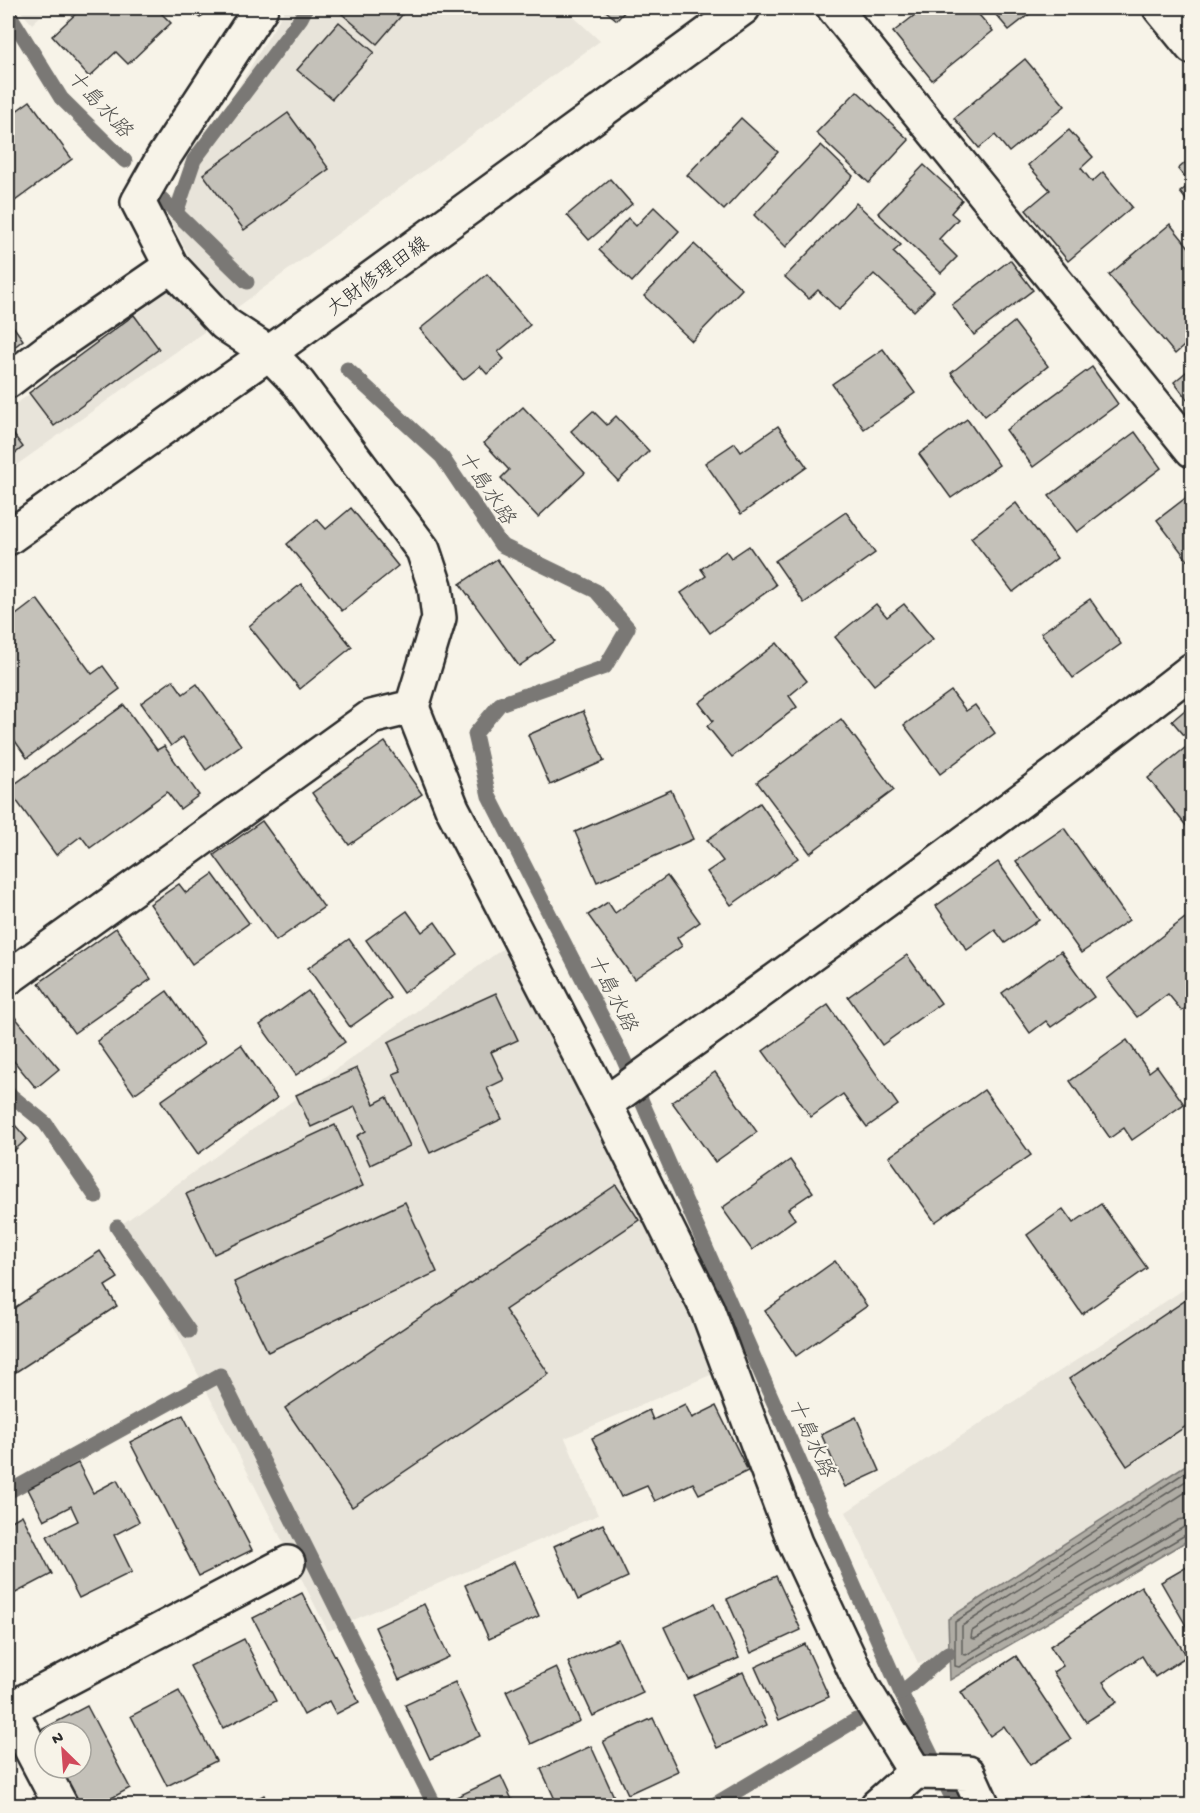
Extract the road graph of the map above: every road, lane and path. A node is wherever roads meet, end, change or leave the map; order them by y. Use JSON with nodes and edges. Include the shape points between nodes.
{"nodes":[{"id":1,"x":261,"y":8,"type":"edge"},
{"id":2,"x":743,"y":8,"type":"edge"},
{"id":3,"x":834,"y":8,"type":"edge"},
{"id":4,"x":1160,"y":8,"type":"edge"},
{"id":5,"x":1192,"y":47,"type":"edge"},
{"id":6,"x":171,"y":266,"type":"junction"},
{"id":7,"x":269,"y":353,"type":"junction"},
{"id":8,"x":8,"y":381,"type":"edge"},
{"id":9,"x":1192,"y":450,"type":"edge"},
{"id":10,"x":8,"y":538,"type":"edge"},
{"id":11,"x":1192,"y":670,"type":"edge"},
{"id":12,"x":412,"y":707,"type":"junction"},
{"id":13,"x":8,"y":978,"type":"edge"},
{"id":14,"x":605,"y":1104,"type":"junction"},
{"id":15,"x":288,"y":1563,"type":"dead end"},
{"id":16,"x":915,"y":1772,"type":"junction"},
{"id":17,"x":61,"y":1806,"type":"edge"},
{"id":18,"x":877,"y":1806,"type":"edge"},
{"id":19,"x":983,"y":1806,"type":"edge"}],
"edges":[{"from":1,"to":6,"type":"street","via":[[138,202]]},
{"from":2,"to":7,"type":"street","name":"大財修理田線"},
{"from":3,"to":9,"type":"street"},
{"from":4,"to":5,"type":"street"},
{"from":6,"to":7,"type":"street","via":[[225,324]]},
{"from":6,"to":8,"type":"street"},
{"from":7,"to":10,"type":"street","name":"大財修理田線"},
{"from":7,"to":12,"type":"street","via":[[298,383],[423,550],[435,586],[439,618]]},
{"from":11,"to":14,"type":"street","via":[[1091,750]]},
{"from":12,"to":13,"type":"street","via":[[370,717]]},
{"from":12,"to":14,"type":"street","via":[[452,808]]},
{"from":14,"to":16,"type":"street","via":[[707,1309],[795,1543],[862,1686]]},
{"from":15,"to":17,"type":"street","via":[[10,1709]]},
{"from":16,"to":18,"type":"street"},
{"from":16,"to":19,"type":"street","via":[[968,1773]]}]}
